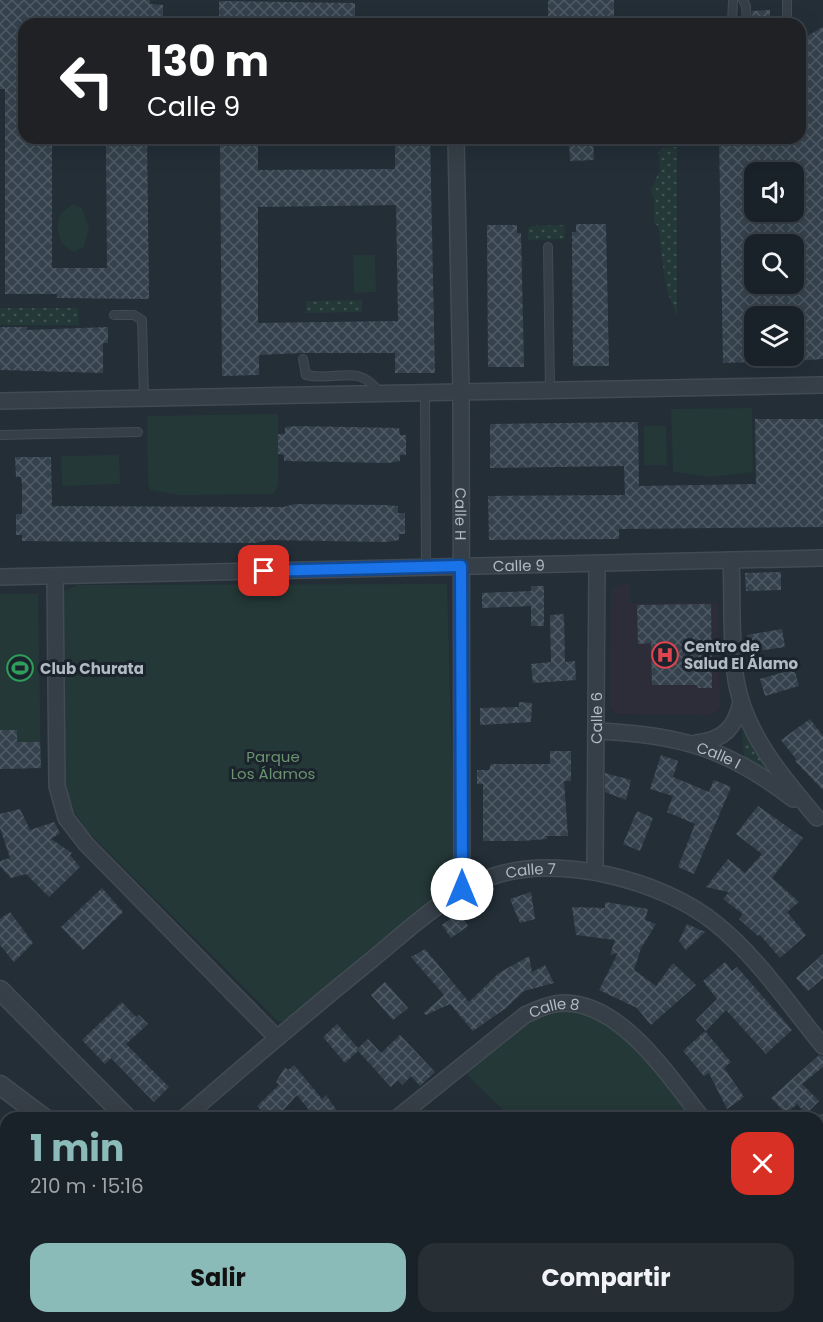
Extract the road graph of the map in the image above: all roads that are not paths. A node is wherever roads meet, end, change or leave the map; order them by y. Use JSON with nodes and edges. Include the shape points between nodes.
{"nodes":[{"id":1,"x":733,"y":0,"type":"edge"},
{"id":2,"x":743,"y":0,"type":"edge"},
{"id":3,"x":787,"y":0,"type":"edge"},
{"id":4,"x":732,"y":18,"type":"edge"},
{"id":5,"x":747,"y":18,"type":"edge"},
{"id":6,"x":787,"y":18,"type":"edge"},
{"id":7,"x":456,"y":144,"type":"edge"},
{"id":8,"x":548,"y":247,"type":"dead end"},
{"id":9,"x":114,"y":315,"type":"dead end"},
{"id":10,"x":303,"y":359,"type":"dead end"},
{"id":11,"x":823,"y":385,"type":"edge"},
{"id":12,"x":550,"y":390,"type":"junction"},
{"id":13,"x":425,"y":392,"type":"junction"},
{"id":14,"x":461,"y":392,"type":"junction"},
{"id":15,"x":380,"y":393,"type":"junction"},
{"id":16,"x":144,"y":398,"type":"junction"},
{"id":17,"x":0,"y":401,"type":"edge"},
{"id":18,"x":138,"y":432,"type":"dead end"},
{"id":19,"x":0,"y":435,"type":"edge"},
{"id":20,"x":823,"y":558,"type":"edge"},
{"id":21,"x":731,"y":560,"type":"junction"},
{"id":22,"x":597,"y":563,"type":"junction"},
{"id":23,"x":461,"y":566,"type":"junction"},
{"id":24,"x":426,"y":567,"type":"junction"},
{"id":25,"x":55,"y":576,"type":"junction"},
{"id":26,"x":0,"y":577,"type":"edge"},
{"id":27,"x":741,"y":702,"type":"junction"},
{"id":28,"x":596,"y":731,"type":"junction"},
{"id":29,"x":693,"y":743,"type":"junction"},
{"id":30,"x":820,"y":821,"type":"edge"},
{"id":31,"x":595,"y":872,"type":"junction"},
{"id":32,"x":462,"y":889,"type":"junction"},
{"id":33,"x":0,"y":990,"type":"edge"},
{"id":34,"x":277,"y":1038,"type":"junction"},
{"id":35,"x":823,"y":1046,"type":"edge"},
{"id":36,"x":0,"y":1085,"type":"edge"},
{"id":37,"x":36,"y":1112,"type":"edge"},
{"id":38,"x":121,"y":1112,"type":"edge"},
{"id":39,"x":191,"y":1112,"type":"edge"},
{"id":40,"x":405,"y":1112,"type":"edge"},
{"id":41,"x":697,"y":1112,"type":"edge"}],
"edges":[{"from":1,"to":4,"type":"lane"},
{"from":2,"to":5,"type":"lane"},
{"from":3,"to":6,"type":"lane"},
{"from":7,"to":14,"type":"street","name":"Calle H"},
{"from":8,"to":12,"type":"lane"},
{"from":9,"to":16,"type":"lane","via":[[134,315],[142,320]]},
{"from":10,"to":15,"type":"lane","via":[[306,375],[360,375]]},
{"from":11,"to":12,"type":"street"},
{"from":12,"to":14,"type":"street"},
{"from":13,"to":14,"type":"street"},
{"from":13,"to":15,"type":"street"},
{"from":13,"to":24,"type":"lane"},
{"from":14,"to":23,"type":"street","name":"Calle H"},
{"from":15,"to":16,"type":"street"},
{"from":16,"to":17,"type":"street"},
{"from":18,"to":19,"type":"lane"},
{"from":20,"to":21,"type":"street","name":"Calle 9"},
{"from":21,"to":22,"type":"street","name":"Calle 9"},
{"from":21,"to":27,"type":"street","via":[[736,679]]},
{"from":22,"to":23,"type":"street","name":"Calle 9"},
{"from":22,"to":28,"type":"street","name":"Calle 6"},
{"from":23,"to":24,"type":"street","name":"Calle 9"},
{"from":23,"to":32,"type":"street","name":"Calle H"},
{"from":24,"to":25,"type":"street","name":"Calle 9"},
{"from":25,"to":26,"type":"street","name":"Calle 9"},
{"from":25,"to":34,"type":"street","via":[[57,786],[66,818],[86,844]]},
{"from":27,"to":29,"type":"street","via":[[737,717],[722,736]]},
{"from":27,"to":30,"type":"street","via":[[775,766]]},
{"from":28,"to":29,"type":"street","name":"Calle I","via":[[646,733]]},
{"from":28,"to":31,"type":"street","name":"Calle 6"},
{"from":29,"to":30,"type":"street","name":"Calle I","via":[[715,751],[778,787]]},
{"from":31,"to":32,"type":"street","name":"Calle 7","via":[[528,870],[494,876]]},
{"from":31,"to":35,"type":"street","name":"Calle 7","via":[[655,889],[714,922],[738,944]]},
{"from":32,"to":34,"type":"street","name":"Calle 7"},
{"from":33,"to":38,"type":"street"},
{"from":34,"to":39,"type":"street","name":"Calle 7"},
{"from":36,"to":37,"type":"street"},
{"from":40,"to":41,"type":"street","name":"Calle 8","via":[[525,1015],[565,1003],[591,1008],[637,1039]]}]}
